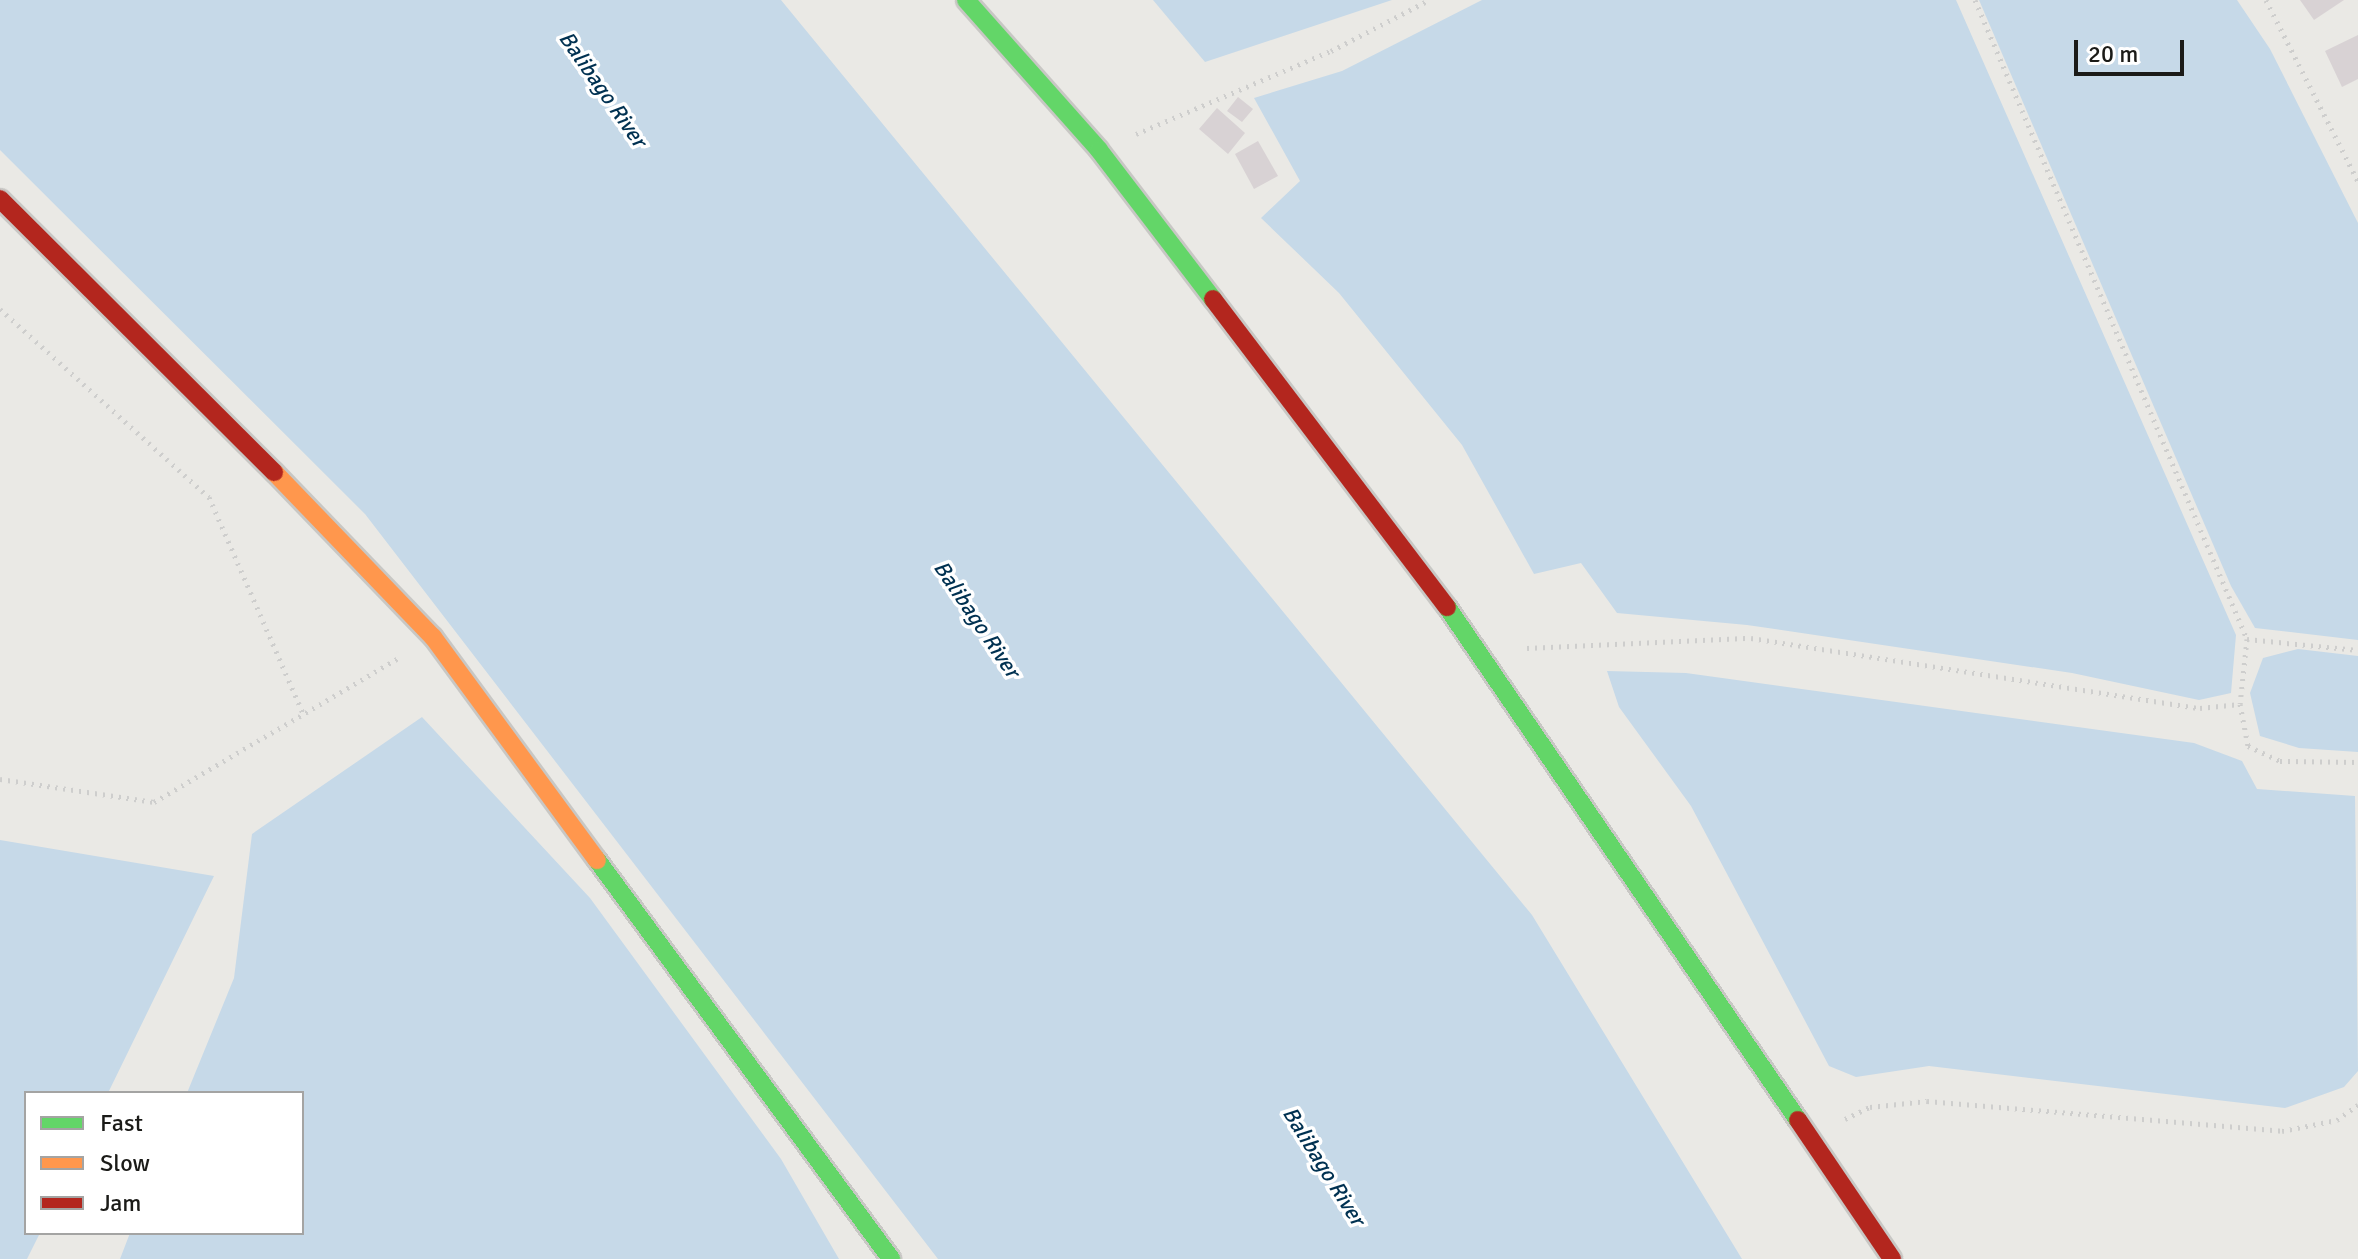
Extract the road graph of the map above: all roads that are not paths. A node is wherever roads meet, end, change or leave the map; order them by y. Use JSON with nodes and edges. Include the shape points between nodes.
{"nodes":[{"id":1,"x":966,"y":0,"type":"edge"},
{"id":2,"x":0,"y":199,"type":"edge"},
{"id":3,"x":891,"y":1259,"type":"edge"},
{"id":4,"x":1892,"y":1259,"type":"edge"}],
"edges":[{"from":1,"to":4,"type":"street","via":[[1099,150],[1483,654]]},
{"from":2,"to":3,"type":"street","via":[[120,312],[433,637]]}]}
